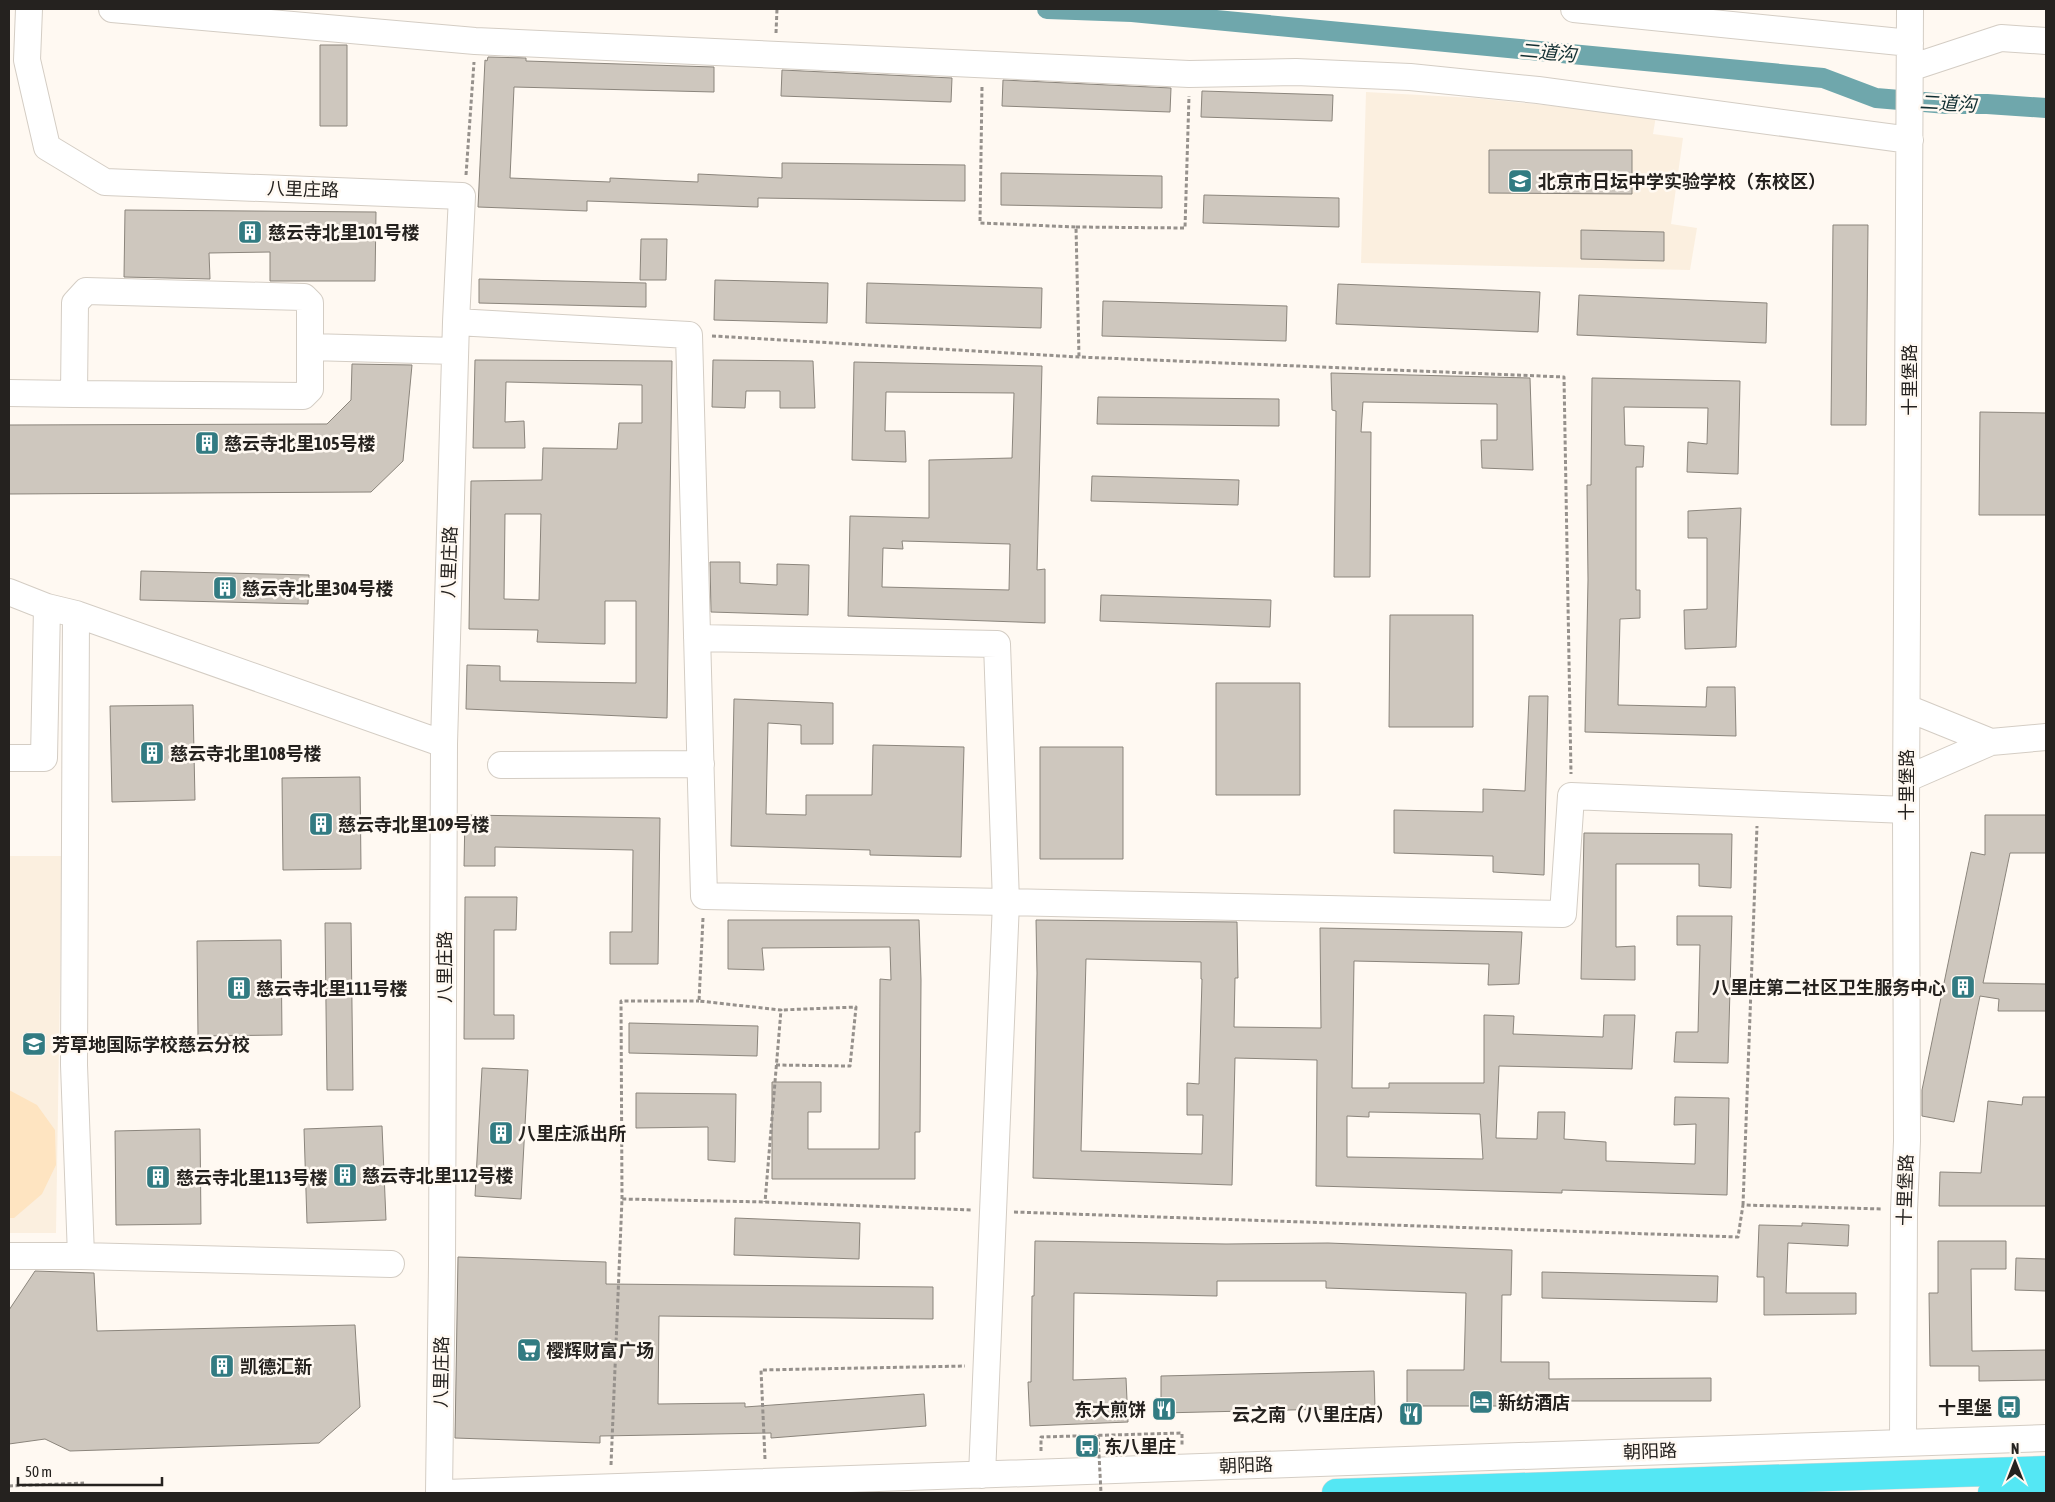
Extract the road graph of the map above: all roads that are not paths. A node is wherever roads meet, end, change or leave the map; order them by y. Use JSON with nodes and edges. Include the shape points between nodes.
{"nodes":[{"id":1,"x":29,"y":9,"type":"edge"},
{"id":2,"x":112,"y":9,"type":"edge"},
{"id":3,"x":1574,"y":9,"type":"edge"},
{"id":4,"x":1910,"y":9,"type":"edge"},
{"id":5,"x":2046,"y":41,"type":"edge"},
{"id":6,"x":1910,"y":67,"type":"junction"},
{"id":7,"x":1910,"y":134,"type":"junction"},
{"id":8,"x":456,"y":322,"type":"junction"},
{"id":9,"x":310,"y":347,"type":"junction"},
{"id":10,"x":455,"y":351,"type":"junction"},
{"id":11,"x":9,"y":394,"type":"edge"},
{"id":12,"x":74,"y":394,"type":"junction"},
{"id":13,"x":9,"y":592,"type":"edge"},
{"id":14,"x":46,"y":606,"type":"junction"},
{"id":15,"x":76,"y":614,"type":"junction"},
{"id":16,"x":697,"y":638,"type":"junction"},
{"id":17,"x":1907,"y":708,"type":"junction"},
{"id":18,"x":2046,"y":737,"type":"edge"},
{"id":19,"x":1991,"y":742,"type":"junction"},
{"id":20,"x":444,"y":744,"type":"junction"},
{"id":21,"x":9,"y":758,"type":"edge"},
{"id":22,"x":701,"y":764,"type":"junction"},
{"id":23,"x":500,"y":765,"type":"dead end"},
{"id":24,"x":1906,"y":779,"type":"junction"},
{"id":25,"x":1906,"y":810,"type":"junction"},
{"id":26,"x":1006,"y":902,"type":"junction"},
{"id":27,"x":9,"y":1256,"type":"edge"},
{"id":28,"x":81,"y":1256,"type":"junction"},
{"id":29,"x":391,"y":1264,"type":"dead end"},
{"id":30,"x":2046,"y":1438,"type":"edge"},
{"id":31,"x":1903,"y":1443,"type":"junction"},
{"id":32,"x":2046,"y":1470,"type":"edge"},
{"id":33,"x":982,"y":1475,"type":"junction"},
{"id":34,"x":2046,"y":1492,"type":"edge"},
{"id":35,"x":438,"y":1493,"type":"edge"},
{"id":36,"x":445,"y":1493,"type":"edge"},
{"id":37,"x":1336,"y":1493,"type":"edge"},
{"id":38,"x":1992,"y":1493,"type":"edge"}],
"edges":[{"from":1,"to":8,"type":"street","name":"八里庄路","via":[[27,60],[47,147],[105,182],[462,196]]},
{"from":2,"to":7,"type":"street","via":[[475,41],[1189,74],[1296,72],[1410,77]]},
{"from":3,"to":6,"type":"street"},
{"from":4,"to":6,"type":"street"},
{"from":5,"to":6,"type":"street","via":[[2001,38]]},
{"from":6,"to":7,"type":"street","name":"十里堡路"},
{"from":7,"to":17,"type":"street","name":"十里堡路"},
{"from":8,"to":10,"type":"street","name":"八里庄路"},
{"from":8,"to":16,"type":"street","via":[[689,335]]},
{"from":9,"to":10,"type":"street"},
{"from":9,"to":12,"type":"street","via":[[310,389],[303,396]]},
{"from":9,"to":12,"type":"street","via":[[310,302],[304,297],[86,291],[75,303]]},
{"from":10,"to":20,"type":"street","name":"八里庄路"},
{"from":11,"to":12,"type":"street"},
{"from":13,"to":14,"type":"street"},
{"from":14,"to":15,"type":"street"},
{"from":14,"to":21,"type":"street","via":[[44,758]]},
{"from":15,"to":20,"type":"street"},
{"from":15,"to":28,"type":"street","via":[[74,1065]]},
{"from":16,"to":22,"type":"street"},
{"from":16,"to":26,"type":"street","via":[[996,644]]},
{"from":17,"to":19,"type":"street"},
{"from":17,"to":24,"type":"street","name":"十里堡路"},
{"from":18,"to":19,"type":"street"},
{"from":19,"to":24,"type":"street"},
{"from":20,"to":35,"type":"street","name":"八里庄路"},
{"from":22,"to":23,"type":"street"},
{"from":22,"to":26,"type":"street","via":[[704,896]]},
{"from":24,"to":25,"type":"street","name":"十里堡路"},
{"from":25,"to":26,"type":"street","via":[[1571,796],[1563,914]]},
{"from":25,"to":31,"type":"street","name":"十里堡路","via":[[1907,1141]]},
{"from":26,"to":33,"type":"street"},
{"from":27,"to":28,"type":"street"},
{"from":28,"to":29,"type":"street"},
{"from":30,"to":31,"type":"street","name":"朝阳路"},
{"from":31,"to":33,"type":"street","name":"朝阳路"},
{"from":32,"to":37,"type":"highway","name":"朝阳路"},
{"from":33,"to":36,"type":"street","name":"朝阳路"},
{"from":34,"to":38,"type":"highway"}]}
